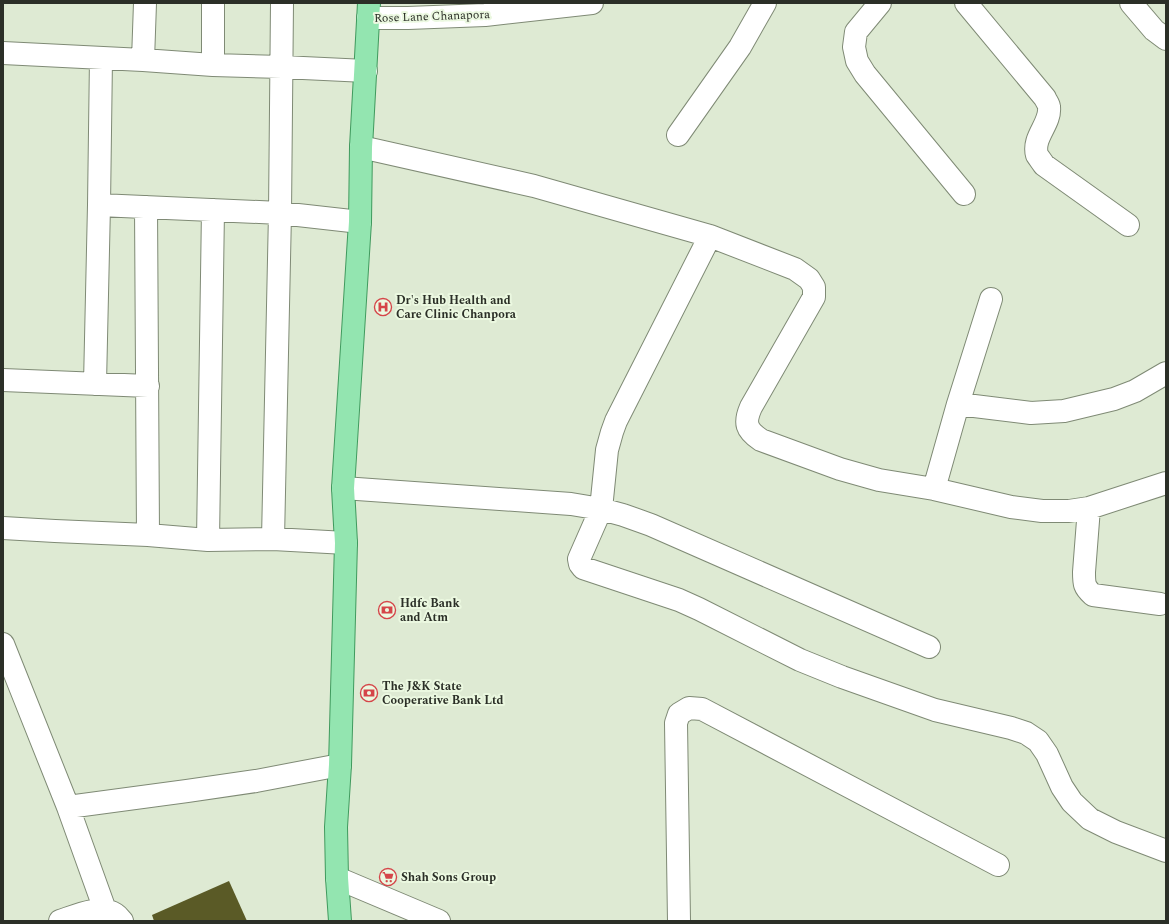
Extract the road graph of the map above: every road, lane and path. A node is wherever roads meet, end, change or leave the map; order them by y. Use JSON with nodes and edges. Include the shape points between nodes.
{"nodes":[{"id":1,"x":145,"y":3,"type":"edge"},
{"id":2,"x":213,"y":3,"type":"edge"},
{"id":3,"x":282,"y":3,"type":"edge"},
{"id":4,"x":592,"y":3,"type":"edge"},
{"id":5,"x":765,"y":3,"type":"edge"},
{"id":6,"x":880,"y":3,"type":"edge"},
{"id":7,"x":966,"y":3,"type":"edge"},
{"id":8,"x":1131,"y":3,"type":"edge"},
{"id":9,"x":368,"y":10,"type":"edge"},
{"id":10,"x":1166,"y":39,"type":"edge"},
{"id":11,"x":3,"y":53,"type":"edge"},
{"id":12,"x":101,"y":58,"type":"junction"},
{"id":13,"x":143,"y":60,"type":"junction"},
{"id":14,"x":213,"y":66,"type":"junction"},
{"id":15,"x":282,"y":67,"type":"junction"},
{"id":16,"x":366,"y":71,"type":"junction"},
{"id":17,"x":678,"y":135,"type":"dead end"},
{"id":18,"x":362,"y":148,"type":"junction"},
{"id":19,"x":964,"y":194,"type":"dead end"},
{"id":20,"x":99,"y":205,"type":"junction"},
{"id":21,"x":146,"y":207,"type":"junction"},
{"id":22,"x":213,"y":210,"type":"junction"},
{"id":23,"x":280,"y":213,"type":"junction"},
{"id":24,"x":360,"y":222,"type":"junction"},
{"id":25,"x":1128,"y":225,"type":"dead end"},
{"id":26,"x":710,"y":236,"type":"junction"},
{"id":27,"x":991,"y":299,"type":"dead end"},
{"id":28,"x":1166,"y":373,"type":"edge"},
{"id":29,"x":3,"y":380,"type":"edge"},
{"id":30,"x":95,"y":384,"type":"junction"},
{"id":31,"x":148,"y":386,"type":"junction"},
{"id":32,"x":958,"y":404,"type":"junction"},
{"id":33,"x":1166,"y":483,"type":"edge"},
{"id":34,"x":343,"y":488,"type":"junction"},
{"id":35,"x":934,"y":489,"type":"junction"},
{"id":36,"x":1089,"y":508,"type":"junction"},
{"id":37,"x":601,"y":509,"type":"junction"},
{"id":38,"x":3,"y":528,"type":"edge"},
{"id":39,"x":148,"y":535,"type":"junction"},
{"id":40,"x":273,"y":539,"type":"junction"},
{"id":41,"x":208,"y":540,"type":"junction"},
{"id":42,"x":346,"y":543,"type":"junction"},
{"id":43,"x":1160,"y":604,"type":"dead end"},
{"id":44,"x":3,"y":644,"type":"edge"},
{"id":45,"x":929,"y":648,"type":"dead end"},
{"id":46,"x":340,"y":765,"type":"junction"},
{"id":47,"x":68,"y":807,"type":"junction"},
{"id":48,"x":1166,"y":851,"type":"edge"},
{"id":49,"x":998,"y":864,"type":"dead end"},
{"id":50,"x":337,"y":878,"type":"junction"},
{"id":51,"x":114,"y":916,"type":"edge"},
{"id":52,"x":60,"y":921,"type":"edge"},
{"id":53,"x":340,"y":921,"type":"edge"},
{"id":54,"x":439,"y":921,"type":"edge"},
{"id":55,"x":679,"y":921,"type":"edge"}],
"edges":[{"from":1,"to":13,"type":"street"},
{"from":2,"to":14,"type":"street"},
{"from":3,"to":15,"type":"street"},
{"from":4,"to":9,"type":"street","name":"Rose Lane Chanapora","via":[[485,15],[408,18]]},
{"from":5,"to":17,"type":"street","via":[[740,47]]},
{"from":6,"to":19,"type":"street","via":[[856,32],[854,47],[857,61]]},
{"from":7,"to":25,"type":"street","via":[[1049,106],[1048,118],[1036,147],[1044,165]]},
{"from":8,"to":10,"type":"street","via":[[1154,30]]},
{"from":9,"to":16,"type":"main road"},
{"from":11,"to":12,"type":"street"},
{"from":12,"to":13,"type":"street"},
{"from":12,"to":20,"type":"street"},
{"from":13,"to":14,"type":"street"},
{"from":14,"to":15,"type":"street"},
{"from":15,"to":16,"type":"street"},
{"from":15,"to":23,"type":"street"},
{"from":16,"to":18,"type":"main road"},
{"from":18,"to":24,"type":"main road"},
{"from":18,"to":26,"type":"street","via":[[534,186]]},
{"from":20,"to":21,"type":"street"},
{"from":20,"to":30,"type":"street"},
{"from":21,"to":22,"type":"street"},
{"from":21,"to":31,"type":"street"},
{"from":22,"to":23,"type":"street"},
{"from":22,"to":41,"type":"street"},
{"from":23,"to":24,"type":"street"},
{"from":23,"to":40,"type":"street"},
{"from":24,"to":34,"type":"main road"},
{"from":26,"to":35,"type":"street","via":[[795,269],[809,279],[814,287],[814,297],[747,416],[753,434],[761,440],[840,469],[879,480]]},
{"from":26,"to":37,"type":"street","via":[[616,421],[607,450]]},
{"from":27,"to":32,"type":"street"},
{"from":28,"to":32,"type":"street","via":[[1114,399],[1064,411],[1031,413]]},
{"from":29,"to":30,"type":"street"},
{"from":30,"to":31,"type":"street"},
{"from":31,"to":39,"type":"street"},
{"from":32,"to":35,"type":"street"},
{"from":33,"to":36,"type":"street"},
{"from":34,"to":37,"type":"street","via":[[572,504]]},
{"from":34,"to":42,"type":"main road"},
{"from":35,"to":36,"type":"street","via":[[1011,507],[1042,511]]},
{"from":36,"to":43,"type":"street","via":[[1084,572],[1086,589],[1094,595]]},
{"from":37,"to":45,"type":"street","via":[[651,525]]},
{"from":37,"to":48,"type":"street","via":[[579,559],[583,568],[679,600],[800,660],[842,677],[935,710],[1026,734],[1038,741],[1048,754],[1062,787],[1072,802],[1090,819]]},
{"from":38,"to":39,"type":"street"},
{"from":39,"to":41,"type":"street"},
{"from":40,"to":41,"type":"street"},
{"from":40,"to":42,"type":"street"},
{"from":42,"to":46,"type":"main road"},
{"from":44,"to":47,"type":"street"},
{"from":46,"to":47,"type":"street","via":[[256,781]]},
{"from":46,"to":50,"type":"main road","via":[[336,827]]},
{"from":47,"to":51,"type":"street"},
{"from":49,"to":55,"type":"street","via":[[702,709],[689,708],[679,714],[676,723]]},
{"from":50,"to":53,"type":"main road"},
{"from":50,"to":54,"type":"street"},
{"from":51,"to":52,"type":"street","via":[[98,910]]}]}
